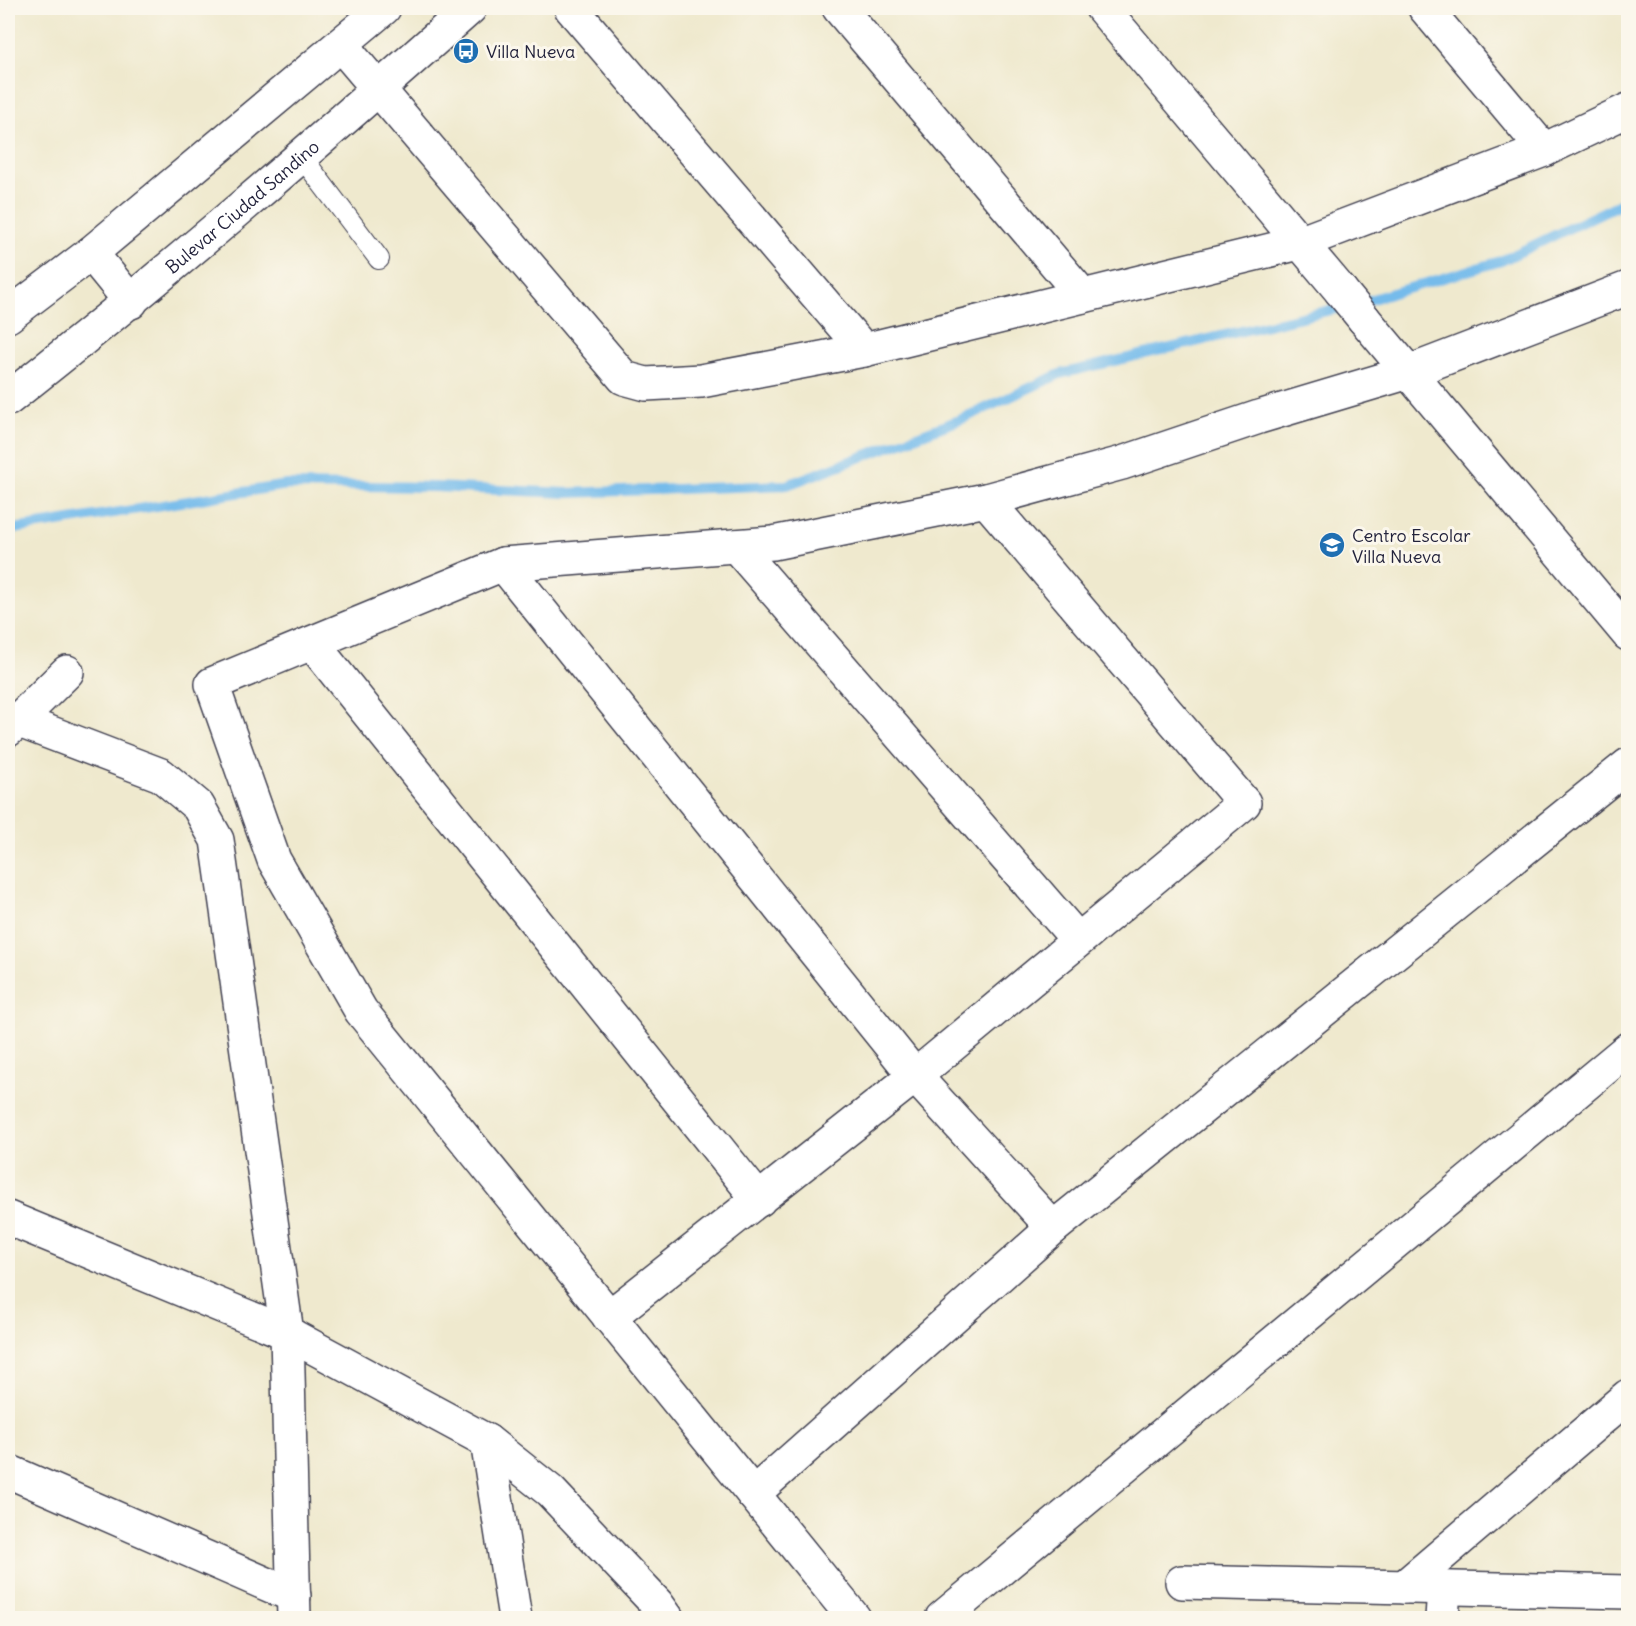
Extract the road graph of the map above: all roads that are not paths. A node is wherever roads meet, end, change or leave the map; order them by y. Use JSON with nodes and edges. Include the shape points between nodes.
{"nodes":[{"id":1,"x":384,"y":8,"type":"edge"},
{"id":2,"x":470,"y":8,"type":"edge"},
{"id":3,"x":571,"y":8,"type":"edge"},
{"id":4,"x":838,"y":8,"type":"edge"},
{"id":5,"x":1102,"y":8,"type":"edge"},
{"id":6,"x":1425,"y":8,"type":"edge"},
{"id":7,"x":341,"y":45,"type":"junction"},
{"id":8,"x":379,"y":89,"type":"junction"},
{"id":9,"x":1629,"y":110,"type":"edge"},
{"id":10,"x":1544,"y":150,"type":"junction"},
{"id":11,"x":302,"y":156,"type":"junction"},
{"id":12,"x":1299,"y":243,"type":"junction"},
{"id":13,"x":91,"y":253,"type":"junction"},
{"id":14,"x":379,"y":260,"type":"dead end"},
{"id":15,"x":1629,"y":288,"type":"edge"},
{"id":16,"x":1083,"y":296,"type":"junction"},
{"id":17,"x":131,"y":302,"type":"junction"},
{"id":18,"x":8,"y":316,"type":"edge"},
{"id":19,"x":864,"y":350,"type":"junction"},
{"id":20,"x":1409,"y":372,"type":"junction"},
{"id":21,"x":8,"y":399,"type":"edge"},
{"id":22,"x":986,"y":500,"type":"junction"},
{"id":23,"x":736,"y":546,"type":"junction"},
{"id":24,"x":503,"y":564,"type":"junction"},
{"id":25,"x":1629,"y":634,"type":"edge"},
{"id":26,"x":312,"y":643,"type":"junction"},
{"id":27,"x":67,"y":672,"type":"dead end"},
{"id":28,"x":12,"y":725,"type":"edge"},
{"id":29,"x":1629,"y":765,"type":"edge"},
{"id":30,"x":1078,"y":940,"type":"junction"},
{"id":31,"x":1629,"y":1049,"type":"edge"},
{"id":32,"x":915,"y":1076,"type":"junction"},
{"id":33,"x":759,"y":1200,"type":"junction"},
{"id":34,"x":8,"y":1218,"type":"edge"},
{"id":35,"x":1053,"y":1228,"type":"junction"},
{"id":36,"x":609,"y":1317,"type":"junction"},
{"id":37,"x":287,"y":1334,"type":"junction"},
{"id":38,"x":1629,"y":1396,"type":"edge"},
{"id":39,"x":487,"y":1441,"type":"junction"},
{"id":40,"x":8,"y":1471,"type":"edge"},
{"id":41,"x":753,"y":1494,"type":"junction"},
{"id":42,"x":1182,"y":1582,"type":"dead end"},
{"id":43,"x":1404,"y":1587,"type":"junction"},
{"id":44,"x":1629,"y":1592,"type":"edge"},
{"id":45,"x":1443,"y":1603,"type":"edge"},
{"id":46,"x":294,"y":1607,"type":"edge"},
{"id":47,"x":515,"y":1618,"type":"edge"},
{"id":48,"x":667,"y":1618,"type":"edge"},
{"id":49,"x":854,"y":1618,"type":"edge"},
{"id":50,"x":942,"y":1618,"type":"edge"}],
"edges":[{"from":1,"to":7,"type":"street"},
{"from":2,"to":8,"type":"street","name":"Bulevar Ciudad Sandino"},
{"from":3,"to":19,"type":"street"},
{"from":4,"to":16,"type":"street"},
{"from":5,"to":12,"type":"street"},
{"from":6,"to":10,"type":"street"},
{"from":7,"to":8,"type":"street"},
{"from":7,"to":13,"type":"street"},
{"from":8,"to":11,"type":"street","name":"Bulevar Ciudad Sandino"},
{"from":8,"to":19,"type":"street","via":[[624,378],[646,384],[700,381]]},
{"from":9,"to":10,"type":"street"},
{"from":10,"to":12,"type":"street"},
{"from":11,"to":14,"type":"lane"},
{"from":11,"to":17,"type":"street","name":"Bulevar Ciudad Sandino"},
{"from":12,"to":16,"type":"street"},
{"from":12,"to":20,"type":"street"},
{"from":13,"to":17,"type":"street"},
{"from":13,"to":18,"type":"street"},
{"from":15,"to":20,"type":"street"},
{"from":16,"to":19,"type":"street"},
{"from":17,"to":21,"type":"street","name":"Bulevar Ciudad Sandino"},
{"from":20,"to":22,"type":"street","via":[[1122,463]]},
{"from":20,"to":25,"type":"street"},
{"from":22,"to":23,"type":"street","via":[[773,543]]},
{"from":22,"to":30,"type":"street","via":[[1244,803]]},
{"from":23,"to":24,"type":"street"},
{"from":23,"to":30,"type":"street"},
{"from":24,"to":26,"type":"street"},
{"from":24,"to":32,"type":"street"},
{"from":26,"to":33,"type":"street"},
{"from":26,"to":36,"type":"street","via":[[212,684],[274,860],[361,1011]]},
{"from":27,"to":28,"type":"street"},
{"from":28,"to":37,"type":"street","via":[[161,775],[198,806],[218,840]]},
{"from":29,"to":35,"type":"street"},
{"from":30,"to":32,"type":"street"},
{"from":31,"to":50,"type":"street"},
{"from":32,"to":33,"type":"street"},
{"from":32,"to":35,"type":"street"},
{"from":33,"to":36,"type":"street"},
{"from":34,"to":37,"type":"street"},
{"from":35,"to":41,"type":"street"},
{"from":36,"to":41,"type":"street"},
{"from":37,"to":39,"type":"street"},
{"from":37,"to":46,"type":"street"},
{"from":38,"to":43,"type":"street"},
{"from":39,"to":47,"type":"street"},
{"from":39,"to":48,"type":"street","via":[[550,1491]]},
{"from":40,"to":46,"type":"street"},
{"from":41,"to":49,"type":"street"},
{"from":42,"to":43,"type":"street"},
{"from":43,"to":45,"type":"street"},
{"from":44,"to":45,"type":"street"}]}
